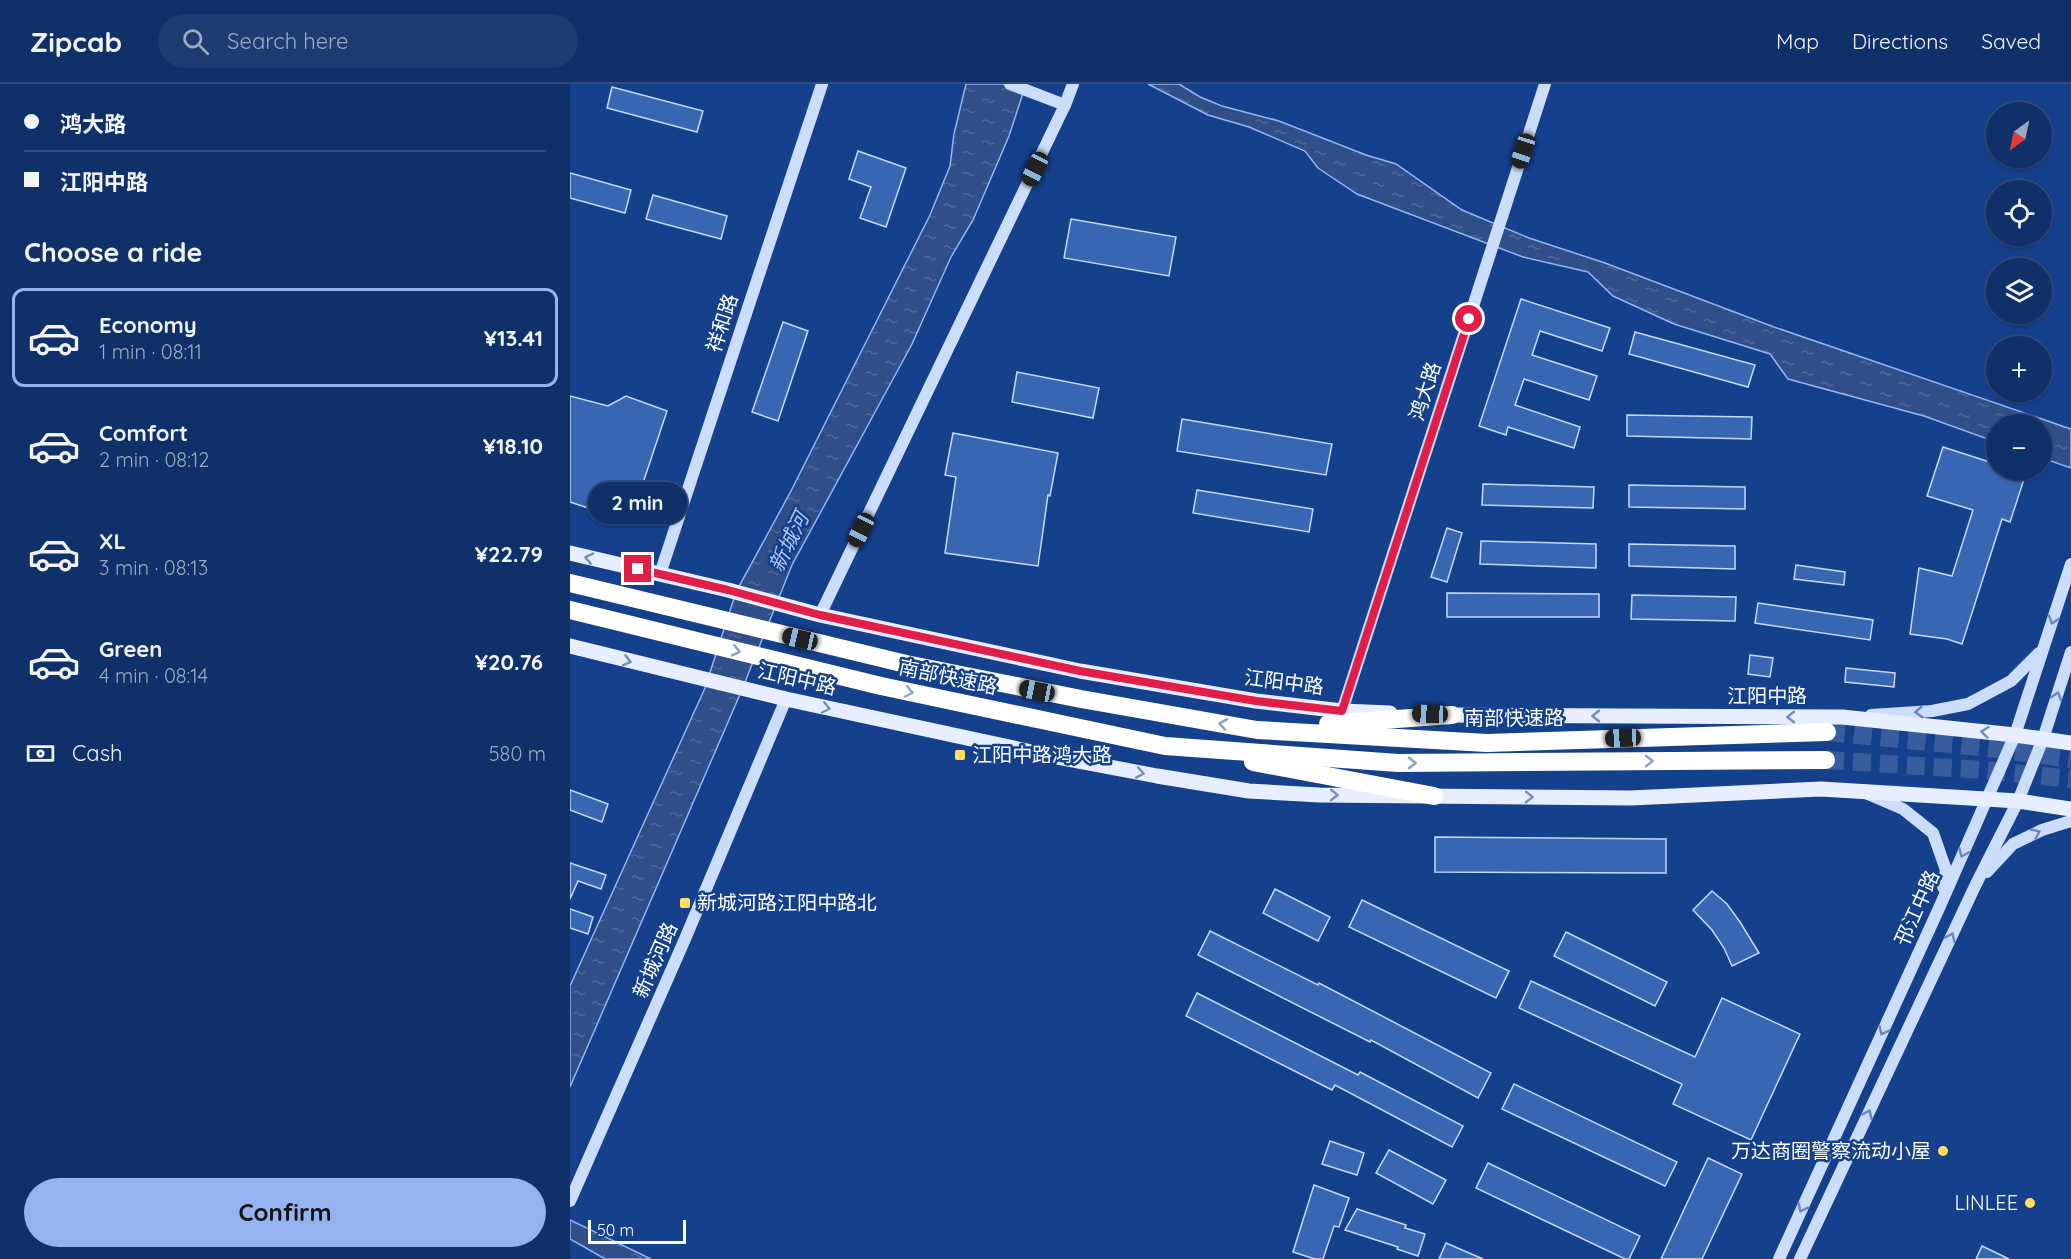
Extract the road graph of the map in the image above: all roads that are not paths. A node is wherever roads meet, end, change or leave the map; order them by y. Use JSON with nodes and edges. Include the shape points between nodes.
{"nodes":[{"id":1,"x":822,"y":84,"type":"edge"},
{"id":2,"x":1010,"y":84,"type":"edge"},
{"id":3,"x":1072,"y":84,"type":"edge"},
{"id":4,"x":1545,"y":84,"type":"edge"},
{"id":5,"x":1065,"y":105,"type":"junction"},
{"id":6,"x":570,"y":554,"type":"edge"},
{"id":7,"x":2071,"y":564,"type":"edge"},
{"id":8,"x":660,"y":574,"type":"junction"},
{"id":9,"x":570,"y":575,"type":"edge"},
{"id":10,"x":570,"y":583,"type":"edge"},
{"id":11,"x":661,"y":605,"type":"junction"},
{"id":12,"x":570,"y":610,"type":"edge"},
{"id":13,"x":820,"y":615,"type":"junction"},
{"id":14,"x":570,"y":620,"type":"edge"},
{"id":15,"x":656,"y":631,"type":"junction"},
{"id":16,"x":570,"y":646,"type":"edge"},
{"id":17,"x":2042,"y":650,"type":"junction"},
{"id":18,"x":2071,"y":652,"type":"edge"},
{"id":19,"x":786,"y":699,"type":"junction"},
{"id":20,"x":1342,"y":711,"type":"junction"},
{"id":21,"x":1452,"y":715,"type":"junction"},
{"id":22,"x":1842,"y":717,"type":"junction"},
{"id":23,"x":1257,"y":730,"type":"junction"},
{"id":24,"x":1827,"y":732,"type":"tunnel mouth"},
{"id":25,"x":2015,"y":735,"type":"junction"},
{"id":26,"x":2043,"y":739,"type":"junction"},
{"id":27,"x":2071,"y":743,"type":"edge"},
{"id":28,"x":1166,"y":746,"type":"junction"},
{"id":29,"x":1826,"y":760,"type":"tunnel mouth"},
{"id":30,"x":1862,"y":791,"type":"junction"},
{"id":31,"x":1434,"y":796,"type":"junction"},
{"id":32,"x":1986,"y":799,"type":"junction"},
{"id":33,"x":2018,"y":801,"type":"junction"},
{"id":34,"x":2071,"y":809,"type":"edge"},
{"id":35,"x":2071,"y":821,"type":"edge"},
{"id":36,"x":1976,"y":884,"type":"junction"},
{"id":37,"x":1940,"y":906,"type":"junction"},
{"id":38,"x":570,"y":1201,"type":"edge"},
{"id":39,"x":1779,"y":1259,"type":"edge"},
{"id":40,"x":1800,"y":1259,"type":"edge"}],
"edges":[{"from":1,"to":8,"type":"street","name":"祥和路"},
{"from":2,"to":5,"type":"street"},
{"from":3,"to":5,"type":"street"},
{"from":4,"to":20,"type":"street","name":"鸿大路"},
{"from":5,"to":13,"type":"street"},
{"from":8,"to":6,"type":"main road","name":"江阳中路","one_way":true},
{"from":7,"to":17,"type":"street","name":"邗江中路","one_way":true},
{"from":8,"to":13,"type":"main road","name":"江阳中路"},
{"from":9,"to":11,"type":"highway"},
{"from":10,"to":11,"type":"highway","name":"南部快速路"},
{"from":23,"to":11,"type":"highway","name":"南部快速路","one_way":true,"via":[[918,667]]},
{"from":12,"to":15,"type":"highway","name":"南部快速路"},
{"from":13,"to":20,"type":"main road","name":"江阳中路","via":[[1080,671],[1256,701]]},
{"from":14,"to":15,"type":"highway"},
{"from":15,"to":28,"type":"highway","name":"南部快速路","one_way":true,"via":[[881,686]]},
{"from":16,"to":19,"type":"main road","name":"江阳中路","one_way":true},
{"from":17,"to":22,"type":"street","one_way":true,"via":[[2011,681],[1968,704],[1932,711]]},
{"from":17,"to":25,"type":"street","name":"邗江中路"},
{"from":26,"to":18,"type":"street","one_way":true},
{"from":19,"to":31,"type":"main road","name":"江阳中路","one_way":true,"via":[[1041,754],[1249,791]]},
{"from":19,"to":38,"type":"street","name":"新城河路"},
{"from":20,"to":21,"type":"main road","name":"江阳中路"},
{"from":22,"to":21,"type":"main road","name":"江阳中路","one_way":true},
{"from":21,"to":23,"type":"highway"},
{"from":25,"to":22,"type":"main road","name":"江阳中路","one_way":true},
{"from":23,"to":24,"type":"highway","name":"南部快速路","via":[[1486,743]]},
{"from":25,"to":26,"type":"main road","name":"江阳中路"},
{"from":25,"to":32,"type":"street","name":"邗江中路"},
{"from":26,"to":27,"type":"main road","name":"江阳中路"},
{"from":26,"to":33,"type":"street"},
{"from":28,"to":29,"type":"highway","name":"南部快速路","one_way":true,"via":[[1398,763]]},
{"from":28,"to":31,"type":"highway"},
{"from":31,"to":30,"type":"main road","name":"江阳中路","one_way":true,"via":[[1631,798],[1821,789]]},
{"from":30,"to":32,"type":"main road","name":"江阳中路"},
{"from":30,"to":37,"type":"street","via":[[1902,809],[1933,833],[1946,870]]},
{"from":32,"to":33,"type":"main road","name":"江阳中路"},
{"from":32,"to":37,"type":"street","name":"邗江中路","one_way":true},
{"from":33,"to":34,"type":"main road","name":"江阳中路"},
{"from":33,"to":36,"type":"street"},
{"from":36,"to":35,"type":"street","one_way":true,"via":[[2013,844]]},
{"from":40,"to":36,"type":"street","one_way":true},
{"from":37,"to":39,"type":"street","name":"邗江中路","one_way":true}]}
